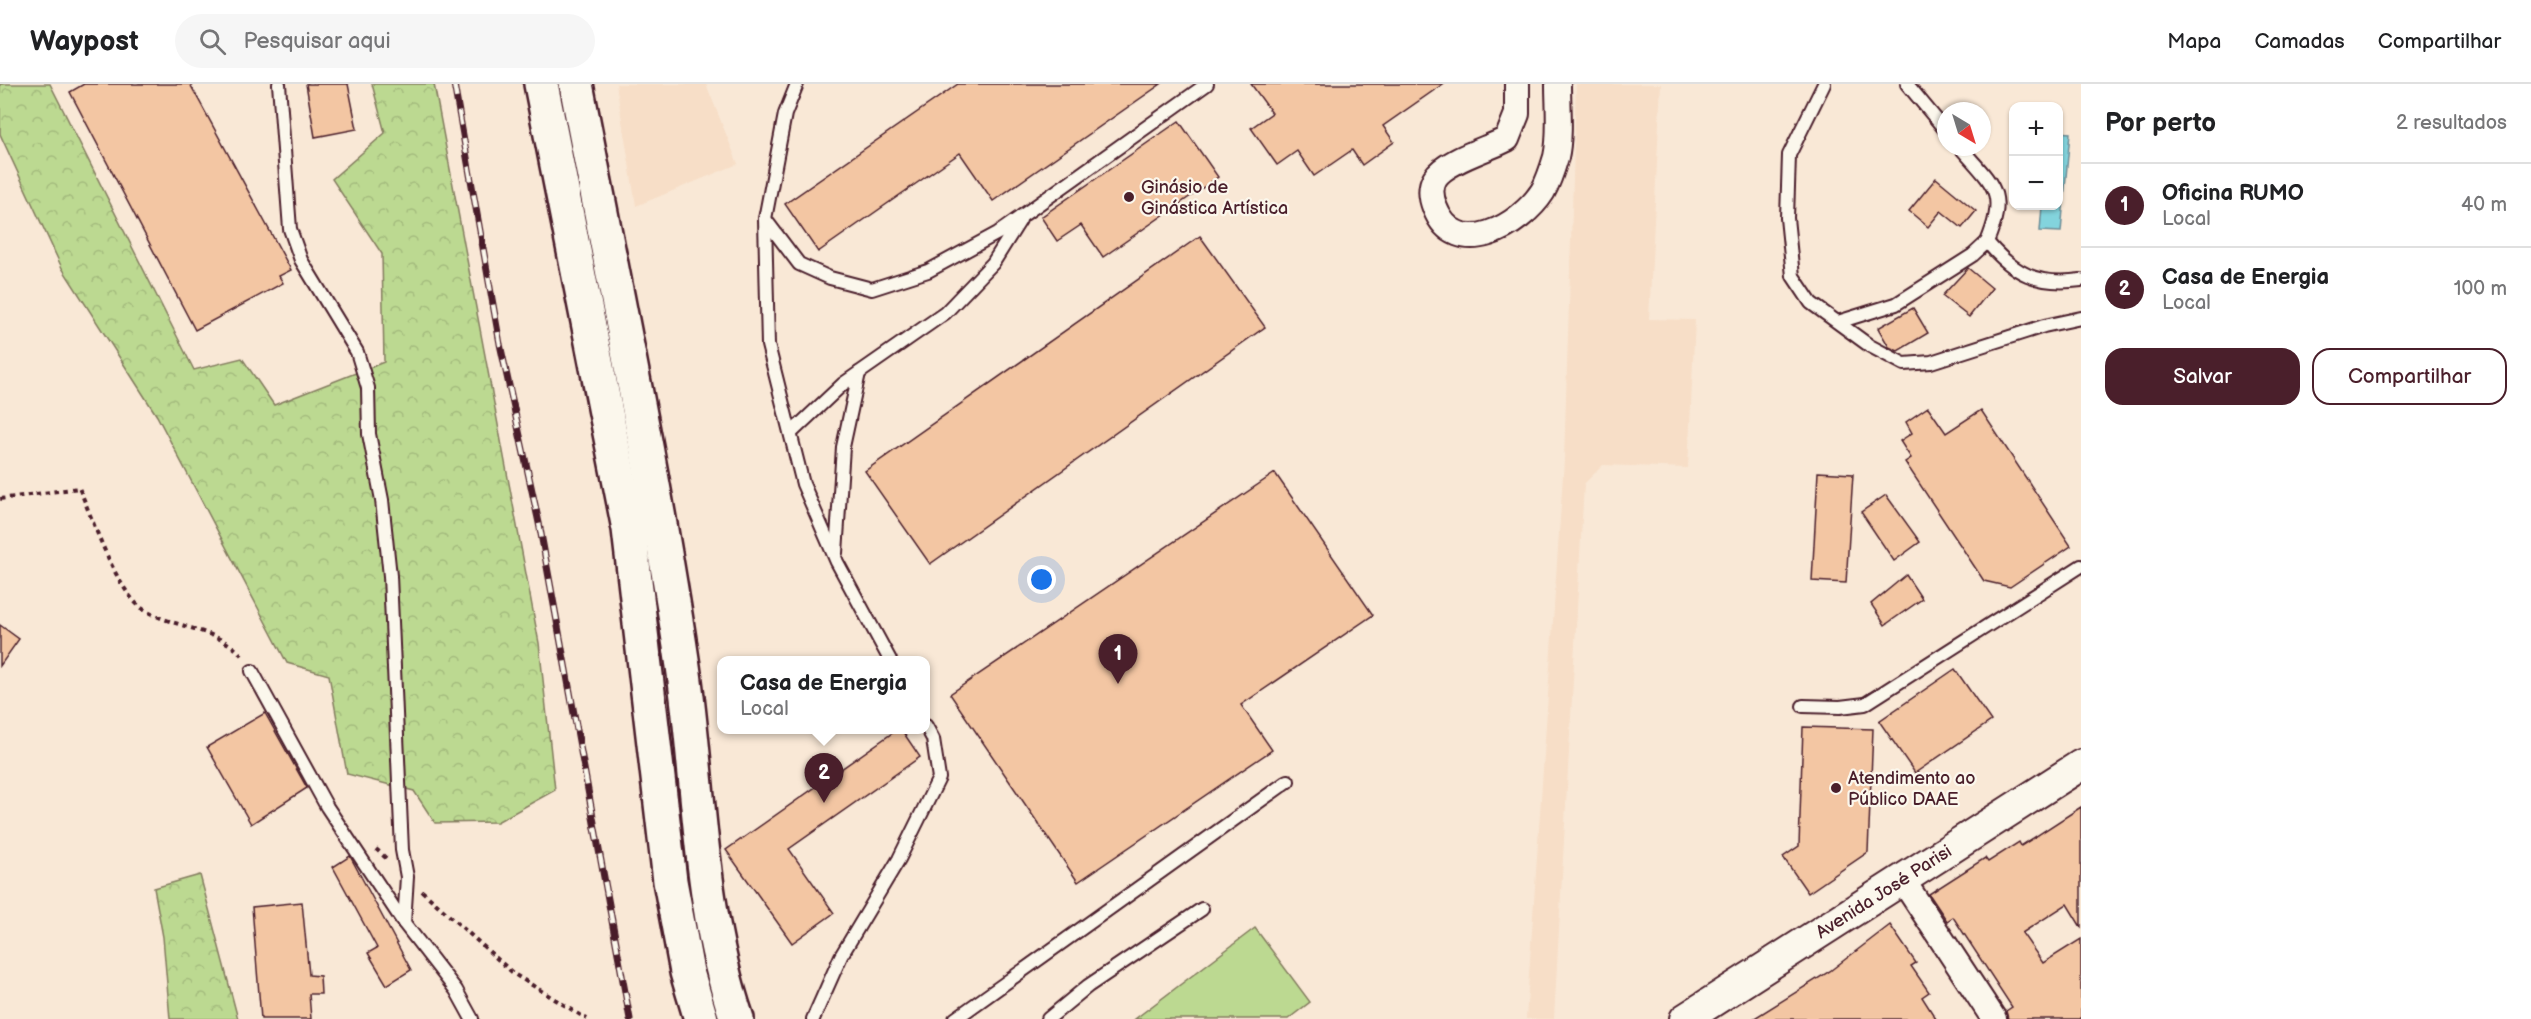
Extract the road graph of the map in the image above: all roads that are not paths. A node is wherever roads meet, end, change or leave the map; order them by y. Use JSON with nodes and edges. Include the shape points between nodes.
{"nodes":[{"id":1,"x":279,"y":84,"type":"edge"},
{"id":2,"x":541,"y":84,"type":"edge"},
{"id":3,"x":576,"y":84,"type":"edge"},
{"id":4,"x":797,"y":84,"type":"edge"},
{"id":5,"x":1207,"y":84,"type":"edge"},
{"id":6,"x":1517,"y":84,"type":"edge"},
{"id":7,"x":1558,"y":84,"type":"edge"},
{"id":8,"x":1824,"y":84,"type":"edge"},
{"id":9,"x":1907,"y":84,"type":"edge"},
{"id":10,"x":1937,"y":119,"type":"edge"},
{"id":11,"x":1968,"y":156,"type":"edge"},
{"id":12,"x":1024,"y":214,"type":"junction"},
{"id":13,"x":765,"y":219,"type":"junction"},
{"id":14,"x":1987,"y":242,"type":"junction"},
{"id":15,"x":2081,"y":280,"type":"edge"},
{"id":16,"x":2081,"y":318,"type":"edge"},
{"id":17,"x":1838,"y":322,"type":"junction"},
{"id":18,"x":859,"y":373,"type":"junction"},
{"id":19,"x":790,"y":433,"type":"junction"},
{"id":20,"x":837,"y":562,"type":"junction"},
{"id":21,"x":2081,"y":566,"type":"edge"},
{"id":22,"x":888,"y":656,"type":"edge"},
{"id":23,"x":252,"y":671,"type":"road end"},
{"id":24,"x":1803,"y":706,"type":"dead end"},
{"id":25,"x":930,"y":733,"type":"edge"},
{"id":26,"x":2081,"y":765,"type":"edge"},
{"id":27,"x":1288,"y":781,"type":"dead end"},
{"id":28,"x":1902,"y":879,"type":"junction"},
{"id":29,"x":1202,"y":909,"type":"dead end"},
{"id":30,"x":404,"y":923,"type":"junction"},
{"id":31,"x":472,"y":1019,"type":"edge"},
{"id":32,"x":701,"y":1019,"type":"edge"},
{"id":33,"x":737,"y":1019,"type":"edge"},
{"id":34,"x":813,"y":1019,"type":"edge"},
{"id":35,"x":955,"y":1019,"type":"edge"},
{"id":36,"x":1048,"y":1019,"type":"edge"},
{"id":37,"x":1685,"y":1019,"type":"edge"},
{"id":38,"x":1994,"y":1019,"type":"edge"}],
"edges":[{"from":1,"to":30,"type":"lane","via":[[290,229],[301,260],[357,352],[368,388],[369,434],[382,500],[390,576],[402,850],[407,878]]},
{"from":2,"to":32,"type":"main road","via":[[629,529],[670,881],[687,972]]},
{"from":3,"to":33,"type":"main road","via":[[661,521],[683,670],[703,866],[724,980]]},
{"from":4,"to":13,"type":"lane","via":[[784,114]]},
{"from":5,"to":12,"type":"lane"},
{"from":6,"to":7,"type":"street","via":[[1517,114],[1507,139],[1452,163],[1435,177],[1430,196],[1440,220],[1461,235],[1486,236],[1520,218],[1543,191],[1556,156]]},
{"from":8,"to":17,"type":"lane","via":[[1789,155],[1787,218],[1793,276],[1811,303]]},
{"from":9,"to":10,"type":"lane"},
{"from":11,"to":14,"type":"lane","via":[[1989,180],[1998,198],[1997,218]]},
{"from":12,"to":13,"type":"lane","via":[[998,233],[928,271],[872,289],[830,278],[799,264]]},
{"from":12,"to":18,"type":"lane","via":[[993,263],[945,313]]},
{"from":13,"to":19,"type":"lane","via":[[768,345]]},
{"from":14,"to":15,"type":"lane","via":[[2005,263],[2026,276],[2063,282]]},
{"from":14,"to":17,"type":"lane","via":[[1896,304]]},
{"from":16,"to":17,"type":"lane","via":[[1931,362],[1904,364],[1870,346]]},
{"from":18,"to":19,"type":"lane"},
{"from":18,"to":20,"type":"lane","via":[[843,447]]},
{"from":19,"to":20,"type":"lane","via":[[803,483]]},
{"from":20,"to":22,"type":"lane"},
{"from":21,"to":24,"type":"lane","via":[[1865,704]]},
{"from":23,"to":30,"type":"lane","via":[[327,807]]},
{"from":25,"to":34,"type":"lane","via":[[939,778],[899,859],[841,956]]},
{"from":26,"to":28,"type":"street","name":"Avenida José Parisi"},
{"from":27,"to":35,"type":"lane"},
{"from":28,"to":37,"type":"street","name":"Avenida José Parisi"},
{"from":28,"to":38,"type":"street"},
{"from":29,"to":36,"type":"lane","via":[[1088,986]]},
{"from":30,"to":31,"type":"lane","via":[[456,990]]}]}
